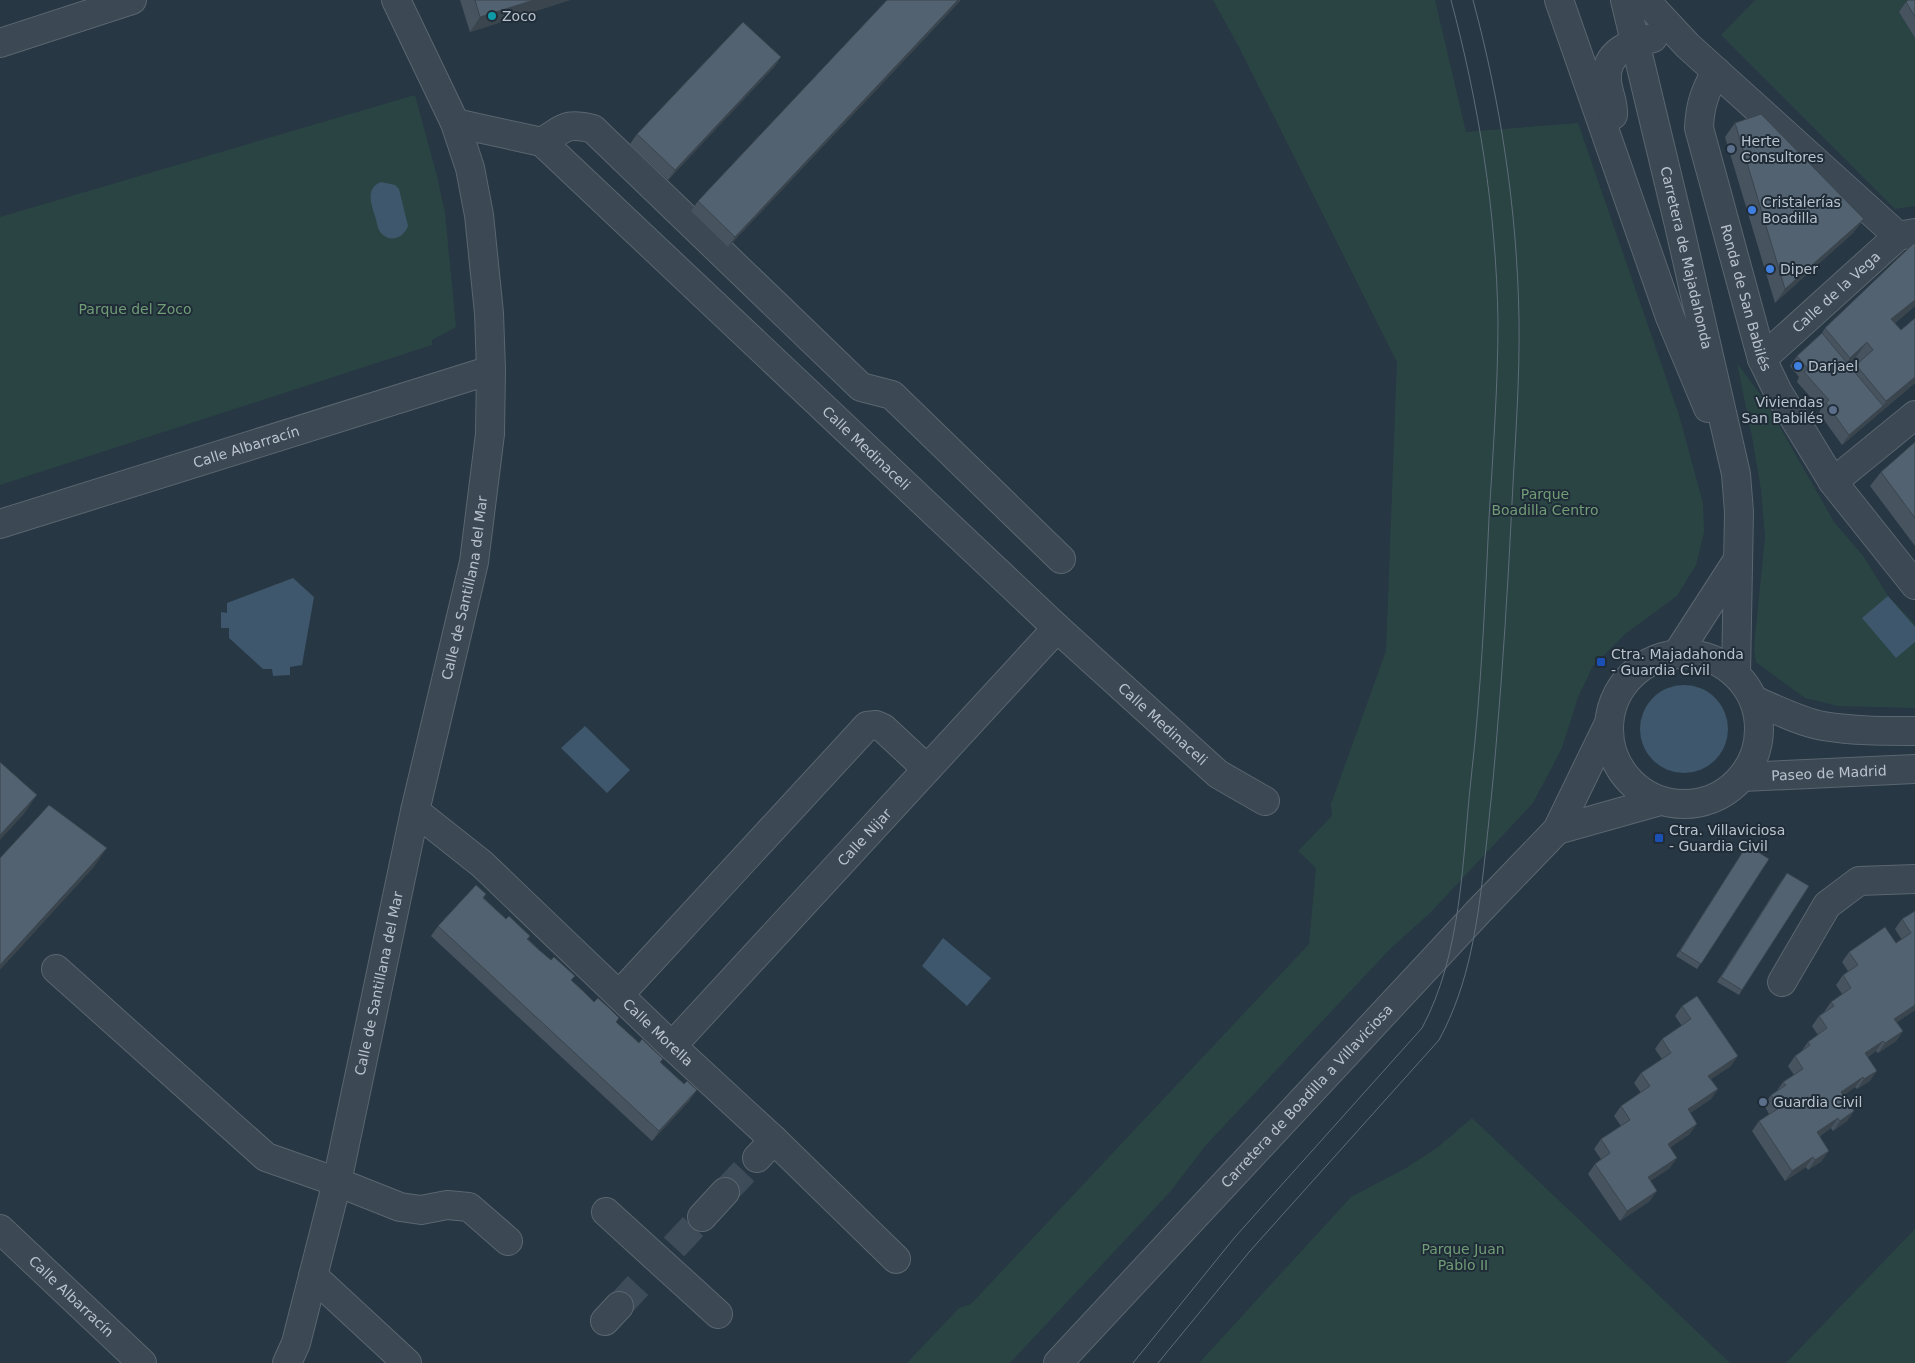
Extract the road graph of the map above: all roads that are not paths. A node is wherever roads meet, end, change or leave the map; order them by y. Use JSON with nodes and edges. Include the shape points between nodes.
{"nodes":[{"id":1,"x":132,"y":0,"type":"edge"},
{"id":2,"x":396,"y":0,"type":"edge"},
{"id":3,"x":1559,"y":0,"type":"edge"},
{"id":4,"x":1625,"y":0,"type":"edge"},
{"id":5,"x":1645,"y":0,"type":"edge"},
{"id":6,"x":1676,"y":33,"type":"junction"},
{"id":7,"x":1636,"y":42,"type":"junction"},
{"id":8,"x":0,"y":43,"type":"edge"},
{"id":9,"x":1716,"y":71,"type":"junction"},
{"id":10,"x":455,"y":122,"type":"junction"},
{"id":11,"x":542,"y":142,"type":"junction"},
{"id":12,"x":1610,"y":144,"type":"junction"},
{"id":13,"x":1907,"y":235,"type":"edge"},
{"id":14,"x":1762,"y":359,"type":"junction"},
{"id":15,"x":491,"y":370,"type":"junction"},
{"id":16,"x":1915,"y":415,"type":"edge"},
{"id":17,"x":1736,"y":474,"type":"junction"},
{"id":18,"x":1833,"y":482,"type":"junction"},
{"id":19,"x":0,"y":524,"type":"edge"},
{"id":20,"x":1061,"y":559,"type":"dead end"},
{"id":21,"x":1737,"y":561,"type":"junction"},
{"id":22,"x":1915,"y":585,"type":"edge"},
{"id":23,"x":1057,"y":628,"type":"junction"},
{"id":24,"x":1677,"y":654,"type":"junction"},
{"id":25,"x":1736,"y":674,"type":"junction"},
{"id":26,"x":1754,"y":700,"type":"junction"},
{"id":27,"x":1609,"y":723,"type":"junction"},
{"id":28,"x":1915,"y":731,"type":"edge"},
{"id":29,"x":927,"y":769,"type":"junction"},
{"id":30,"x":1915,"y":769,"type":"edge"},
{"id":31,"x":1743,"y":777,"type":"junction"},
{"id":32,"x":1265,"y":801,"type":"dead end"},
{"id":33,"x":1660,"y":802,"type":"junction"},
{"id":34,"x":416,"y":812,"type":"junction"},
{"id":35,"x":1557,"y":830,"type":"junction"},
{"id":36,"x":1915,"y":879,"type":"edge"},
{"id":37,"x":56,"y":969,"type":"dead end"},
{"id":38,"x":1782,"y":982,"type":"dead end"},
{"id":39,"x":619,"y":995,"type":"junction"},
{"id":40,"x":672,"y":1046,"type":"junction"},
{"id":41,"x":337,"y":1182,"type":"junction"},
{"id":42,"x":725,"y":1192,"type":"tunnel mouth"},
{"id":43,"x":606,"y":1212,"type":"dead end"},
{"id":44,"x":702,"y":1217,"type":"tunnel mouth"},
{"id":45,"x":0,"y":1229,"type":"edge"},
{"id":46,"x":508,"y":1241,"type":"dead end"},
{"id":47,"x":896,"y":1259,"type":"dead end"},
{"id":48,"x":313,"y":1276,"type":"junction"},
{"id":49,"x":718,"y":1314,"type":"dead end"},
{"id":50,"x":142,"y":1363,"type":"edge"},
{"id":51,"x":287,"y":1363,"type":"edge"},
{"id":52,"x":407,"y":1363,"type":"edge"},
{"id":53,"x":1058,"y":1363,"type":"edge"}],
"edges":[{"from":1,"to":8,"type":"street"},
{"from":2,"to":10,"type":"street","name":"Calle de Santillana del Mar"},
{"from":3,"to":12,"type":"street","name":"Carretera de Majadahonda"},
{"from":4,"to":7,"type":"street","name":"Carretera de Majadahonda"},
{"from":5,"to":6,"type":"street"},
{"from":6,"to":7,"type":"street"},
{"from":6,"to":9,"type":"street"},
{"from":7,"to":12,"type":"street","name":"Carretera de Majadahonda","via":[[1621,48],[1609,61],[1606,80],[1614,107]]},
{"from":7,"to":17,"type":"street","name":"Carretera de Majadahonda"},
{"from":9,"to":13,"type":"street"},
{"from":9,"to":14,"type":"street","name":"Ronda de San Babilés","via":[[1704,93],[1699,128]]},
{"from":10,"to":11,"type":"street"},
{"from":10,"to":15,"type":"street","name":"Calle de Santillana del Mar","via":[[470,168],[479,215],[488,296]]},
{"from":11,"to":20,"type":"street","via":[[565,127],[577,125],[593,129],[861,387],[892,395]]},
{"from":11,"to":23,"type":"street","name":"Calle Medinaceli"},
{"from":12,"to":17,"type":"street","name":"Carretera de Majadahonda","via":[[1670,317]]},
{"from":13,"to":14,"type":"street","name":"Calle de la Vega"},
{"from":14,"to":18,"type":"street","name":"Ronda de San Babilés","via":[[1778,392]]},
{"from":15,"to":19,"type":"street","name":"Calle Albarracín"},
{"from":15,"to":34,"type":"street","name":"Calle de Santillana del Mar","via":[[490,434],[474,562]]},
{"from":16,"to":18,"type":"street"},
{"from":17,"to":21,"type":"street","name":"Carretera de Majadahonda","via":[[1739,512]]},
{"from":18,"to":22,"type":"street","name":"Ronda de San Babilés"},
{"from":21,"to":24,"type":"street"},
{"from":21,"to":25,"type":"street","name":"Carretera de Majadahonda"},
{"from":23,"to":29,"type":"street","name":"Calle Nijar"},
{"from":23,"to":32,"type":"street","name":"Calle Medinaceli","via":[[1218,774]]},
{"from":24,"to":25,"type":"street","via":[[1698,655],[1719,662]]},
{"from":24,"to":27,"type":"street","via":[[1657,659],[1627,680],[1616,698]]},
{"from":25,"to":26,"type":"street"},
{"from":26,"to":28,"type":"street","via":[[1821,726]]},
{"from":26,"to":31,"type":"street","via":[[1760,726],[1756,753]]},
{"from":27,"to":33,"type":"street","via":[[1612,750],[1623,774],[1643,793]]},
{"from":27,"to":35,"type":"street","name":"Carretera de Boadilla a Villaviciosa"},
{"from":29,"to":39,"type":"street","via":[[883,728],[867,726]]},
{"from":29,"to":40,"type":"street","name":"Calle Nijar"},
{"from":30,"to":31,"type":"street","name":"Paseo de Madrid"},
{"from":31,"to":33,"type":"street","via":[[1722,795],[1704,803]]},
{"from":33,"to":35,"type":"street"},
{"from":34,"to":39,"type":"street","name":"Calle Morella","via":[[482,864]]},
{"from":34,"to":41,"type":"street","name":"Calle de Santillana del Mar"},
{"from":35,"to":53,"type":"street","name":"Carretera de Boadilla a Villaviciosa"},
{"from":36,"to":38,"type":"street","via":[[1859,881],[1827,904]]},
{"from":37,"to":41,"type":"street","via":[[266,1157]]},
{"from":39,"to":40,"type":"street","name":"Calle Morella"},
{"from":40,"to":47,"type":"street","name":"Calle Morella","via":[[765,1149]]},
{"from":41,"to":46,"type":"street","via":[[400,1207],[421,1210],[447,1205],[469,1207]]},
{"from":41,"to":48,"type":"street","name":"Calle de Santillana del Mar"},
{"from":42,"to":44,"type":"street"},
{"from":43,"to":49,"type":"street"},
{"from":45,"to":50,"type":"street","name":"Calle Albarracín"},
{"from":48,"to":51,"type":"street","name":"Calle de Santillana del Mar","via":[[296,1343]]},
{"from":48,"to":52,"type":"street"}]}
